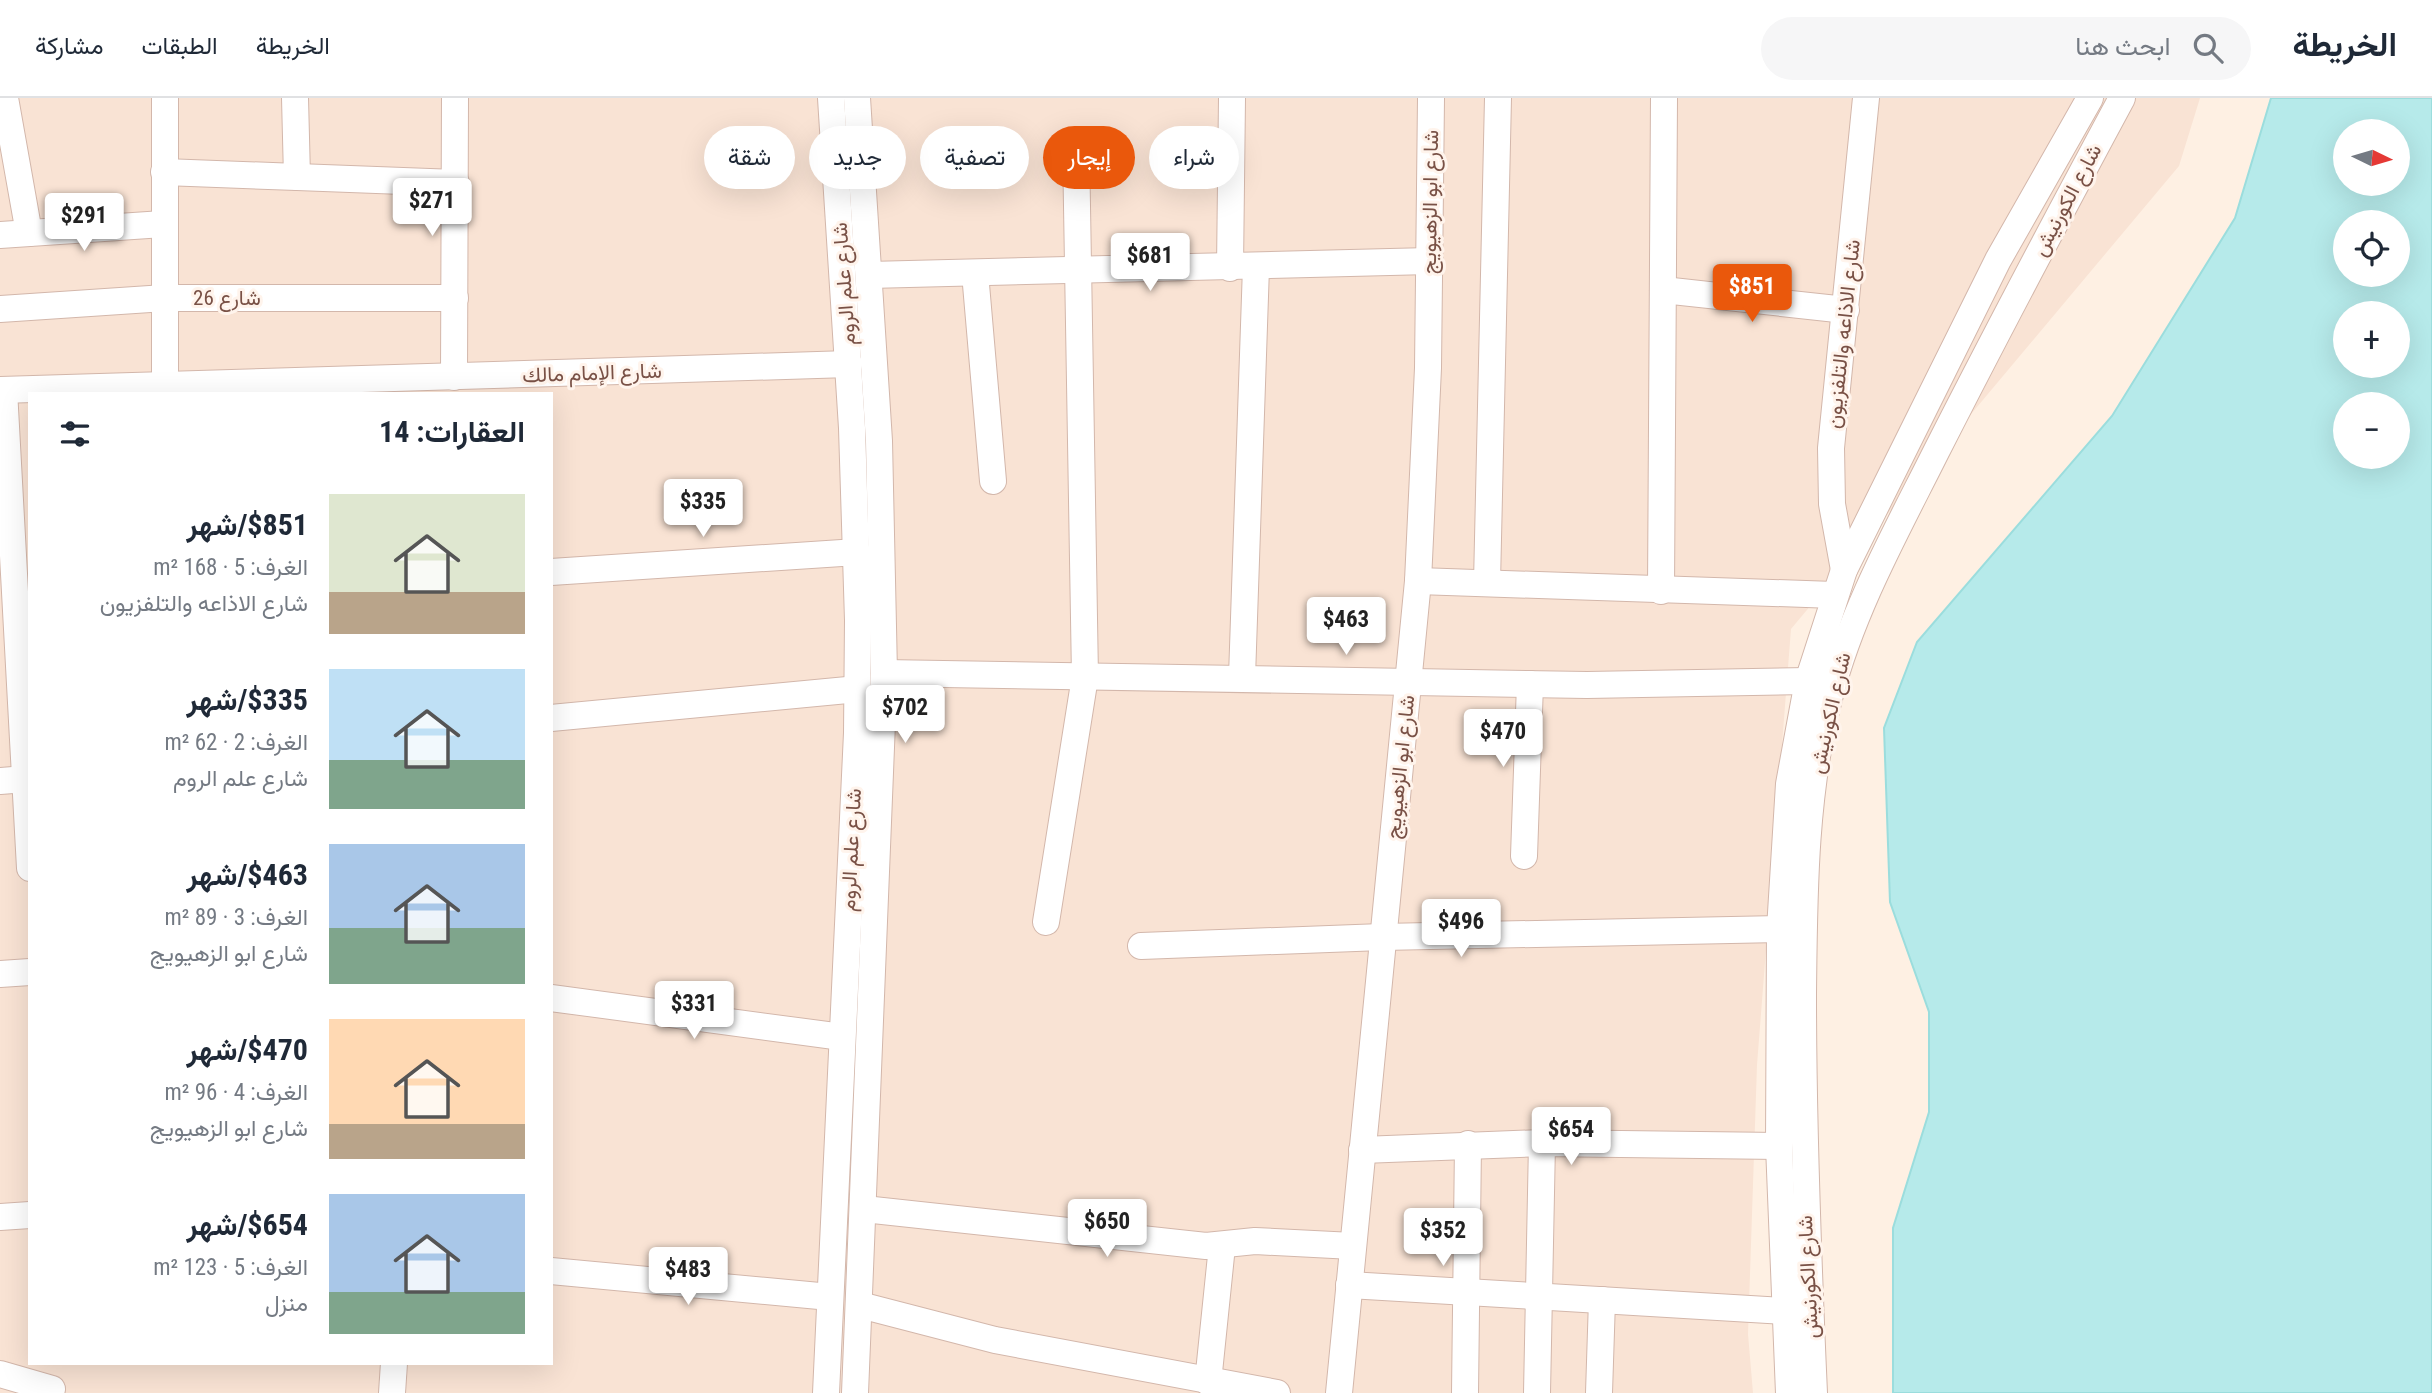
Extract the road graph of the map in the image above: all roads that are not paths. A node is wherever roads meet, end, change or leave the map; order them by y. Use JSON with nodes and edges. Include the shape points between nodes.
{"nodes":[{"id":1,"x":5,"y":98,"type":"edge"},
{"id":2,"x":165,"y":98,"type":"edge"},
{"id":3,"x":295,"y":98,"type":"edge"},
{"id":4,"x":455,"y":98,"type":"edge"},
{"id":5,"x":1232,"y":98,"type":"edge"},
{"id":6,"x":1431,"y":98,"type":"edge"},
{"id":7,"x":1498,"y":98,"type":"edge"},
{"id":8,"x":1664,"y":98,"type":"edge"},
{"id":9,"x":1866,"y":98,"type":"edge"},
{"id":10,"x":2090,"y":98,"type":"edge"},
{"id":11,"x":2122,"y":98,"type":"edge"},
{"id":12,"x":845,"y":107,"type":"edge"},
{"id":13,"x":164,"y":172,"type":"junction"},
{"id":14,"x":297,"y":177,"type":"junction"},
{"id":15,"x":456,"y":183,"type":"junction"},
{"id":16,"x":1076,"y":189,"type":"edge"},
{"id":17,"x":163,"y":223,"type":"junction"},
{"id":18,"x":29,"y":233,"type":"junction"},
{"id":19,"x":0,"y":235,"type":"edge"},
{"id":20,"x":1430,"y":261,"type":"junction"},
{"id":21,"x":1256,"y":267,"type":"junction"},
{"id":22,"x":1230,"y":268,"type":"junction"},
{"id":23,"x":1077,"y":271,"type":"junction"},
{"id":24,"x":975,"y":273,"type":"junction"},
{"id":25,"x":869,"y":275,"type":"junction"},
{"id":26,"x":1663,"y":290,"type":"junction"},
{"id":27,"x":164,"y":298,"type":"junction"},
{"id":28,"x":455,"y":298,"type":"junction"},
{"id":29,"x":0,"y":309,"type":"edge"},
{"id":30,"x":1846,"y":310,"type":"junction"},
{"id":31,"x":849,"y":363,"type":"junction"},
{"id":32,"x":454,"y":377,"type":"junction"},
{"id":33,"x":383,"y":383,"type":"edge"},
{"id":34,"x":164,"y":384,"type":"junction"},
{"id":35,"x":2,"y":390,"type":"edge"},
{"id":36,"x":359,"y":392,"type":"edge"},
{"id":37,"x":3,"y":461,"type":"edge"},
{"id":38,"x":993,"y":481,"type":"dead end"},
{"id":39,"x":13,"y":518,"type":"edge"},
{"id":40,"x":858,"y":552,"type":"junction"},
{"id":41,"x":21,"y":569,"type":"edge"},
{"id":42,"x":553,"y":572,"type":"edge"},
{"id":43,"x":1874,"y":574,"type":"junction"},
{"id":44,"x":1842,"y":575,"type":"junction"},
{"id":45,"x":1418,"y":581,"type":"junction"},
{"id":46,"x":1487,"y":583,"type":"junction"},
{"id":47,"x":1661,"y":591,"type":"junction"},
{"id":48,"x":884,"y":673,"type":"junction"},
{"id":49,"x":1085,"y":677,"type":"junction"},
{"id":50,"x":1242,"y":677,"type":"junction"},
{"id":51,"x":1808,"y":681,"type":"junction"},
{"id":52,"x":1409,"y":682,"type":"junction"},
{"id":53,"x":1530,"y":684,"type":"junction"},
{"id":54,"x":858,"y":689,"type":"junction"},
{"id":55,"x":553,"y":718,"type":"edge"},
{"id":56,"x":13,"y":780,"type":"edge"},
{"id":57,"x":1524,"y":856,"type":"dead end"},
{"id":58,"x":28,"y":858,"type":"edge"},
{"id":59,"x":849,"y":884,"type":"junction"},
{"id":60,"x":876,"y":887,"type":"junction"},
{"id":61,"x":1046,"y":922,"type":"dead end"},
{"id":62,"x":1780,"y":929,"type":"junction"},
{"id":63,"x":1382,"y":937,"type":"junction"},
{"id":64,"x":1141,"y":946,"type":"dead end"},
{"id":65,"x":28,"y":972,"type":"edge"},
{"id":66,"x":0,"y":974,"type":"edge"},
{"id":67,"x":553,"y":998,"type":"edge"},
{"id":68,"x":842,"y":1037,"type":"junction"},
{"id":69,"x":1542,"y":1143,"type":"junction"},
{"id":70,"x":1468,"y":1144,"type":"junction"},
{"id":71,"x":1779,"y":1146,"type":"junction"},
{"id":72,"x":1362,"y":1150,"type":"junction"},
{"id":73,"x":864,"y":1209,"type":"junction"},
{"id":74,"x":28,"y":1215,"type":"edge"},
{"id":75,"x":0,"y":1217,"type":"edge"},
{"id":76,"x":1222,"y":1245,"type":"junction"},
{"id":77,"x":1353,"y":1245,"type":"junction"},
{"id":78,"x":553,"y":1271,"type":"edge"},
{"id":79,"x":1349,"y":1285,"type":"junction"},
{"id":80,"x":1467,"y":1292,"type":"junction"},
{"id":81,"x":1538,"y":1296,"type":"junction"},
{"id":82,"x":830,"y":1297,"type":"junction"},
{"id":83,"x":1602,"y":1300,"type":"junction"},
{"id":84,"x":860,"y":1305,"type":"junction"},
{"id":85,"x":1784,"y":1311,"type":"junction"},
{"id":86,"x":394,"y":1365,"type":"edge"},
{"id":87,"x":0,"y":1374,"type":"edge"},
{"id":88,"x":52,"y":1382,"type":"edge"},
{"id":89,"x":1208,"y":1382,"type":"junction"},
{"id":90,"x":392,"y":1393,"type":"edge"},
{"id":91,"x":826,"y":1393,"type":"edge"},
{"id":92,"x":855,"y":1393,"type":"edge"},
{"id":93,"x":1277,"y":1393,"type":"edge"},
{"id":94,"x":1339,"y":1393,"type":"edge"},
{"id":95,"x":1465,"y":1393,"type":"edge"},
{"id":96,"x":1537,"y":1393,"type":"edge"},
{"id":97,"x":1599,"y":1393,"type":"edge"},
{"id":98,"x":1789,"y":1393,"type":"edge"},
{"id":99,"x":1814,"y":1393,"type":"edge"}],
"edges":[{"from":1,"to":18,"type":"street"},
{"from":2,"to":13,"type":"street"},
{"from":3,"to":14,"type":"street"},
{"from":4,"to":15,"type":"street"},
{"from":5,"to":22,"type":"street"},
{"from":6,"to":20,"type":"street","name":"شارع ابو الزهيويج"},
{"from":7,"to":46,"type":"street"},
{"from":8,"to":26,"type":"street"},
{"from":9,"to":30,"type":"street","name":"شارع الاذاعه والتلفزيون"},
{"from":10,"to":44,"type":"street","name":"شارع الكورنيش","via":[[1998,260]]},
{"from":11,"to":43,"type":"street","name":"شارع الكورنيش"},
{"from":12,"to":25,"type":"street","name":"شارع علم الروم"},
{"from":12,"to":31,"type":"street","name":"شارع علم الروم"},
{"from":13,"to":14,"type":"street"},
{"from":13,"to":17,"type":"street"},
{"from":14,"to":15,"type":"street"},
{"from":15,"to":28,"type":"street"},
{"from":16,"to":23,"type":"street"},
{"from":17,"to":18,"type":"street"},
{"from":17,"to":27,"type":"street"},
{"from":18,"to":19,"type":"street"},
{"from":20,"to":21,"type":"street"},
{"from":20,"to":45,"type":"street","name":"شارع ابو الزهيويج"},
{"from":21,"to":22,"type":"street"},
{"from":21,"to":50,"type":"street"},
{"from":22,"to":23,"type":"street"},
{"from":23,"to":24,"type":"street"},
{"from":23,"to":49,"type":"street"},
{"from":24,"to":25,"type":"street"},
{"from":24,"to":38,"type":"street"},
{"from":25,"to":48,"type":"street","name":"شارع علم الروم","via":[[880,454]]},
{"from":26,"to":30,"type":"street"},
{"from":26,"to":47,"type":"street"},
{"from":27,"to":28,"type":"street","name":"شارع 26"},
{"from":27,"to":29,"type":"street","name":"شارع 26"},
{"from":27,"to":34,"type":"street"},
{"from":28,"to":32,"type":"street"},
{"from":30,"to":44,"type":"street","name":"شارع الاذاعه والتلفزيون","via":[[1831,448],[1832,504]]},
{"from":31,"to":32,"type":"street","name":"شارع الإمام مالك"},
{"from":31,"to":40,"type":"street","name":"شارع علم الروم"},
{"from":32,"to":33,"type":"street","name":"شارع الإمام مالك"},
{"from":33,"to":34,"type":"street","name":"شارع الإمام مالك"},
{"from":33,"to":36,"type":"street"},
{"from":34,"to":35,"type":"street","name":"شارع الإمام مالك"},
{"from":35,"to":37,"type":"street"},
{"from":37,"to":39,"type":"street"},
{"from":39,"to":41,"type":"street"},
{"from":40,"to":42,"type":"street"},
{"from":40,"to":54,"type":"street","name":"شارع علم الروم"},
{"from":41,"to":56,"type":"street"},
{"from":43,"to":44,"type":"street"},
{"from":43,"to":99,"type":"street","name":"شارع الكورنيش","via":[[1835,676],[1812,793],[1803,930],[1802,1146]]},
{"from":44,"to":47,"type":"street"},
{"from":44,"to":51,"type":"street","name":"شارع الكورنيش"},
{"from":45,"to":46,"type":"street"},
{"from":45,"to":52,"type":"street","name":"شارع ابو الزهيويج"},
{"from":46,"to":47,"type":"street"},
{"from":48,"to":49,"type":"street"},
{"from":48,"to":60,"type":"street","name":"شارع علم الروم"},
{"from":49,"to":50,"type":"street"},
{"from":49,"to":61,"type":"street"},
{"from":50,"to":52,"type":"street"},
{"from":51,"to":53,"type":"street"},
{"from":51,"to":62,"type":"street","name":"شارع الكورنيش","via":[[1789,784]]},
{"from":52,"to":53,"type":"street"},
{"from":52,"to":63,"type":"street","name":"شارع ابو الزهيويج"},
{"from":53,"to":57,"type":"street"},
{"from":54,"to":55,"type":"street"},
{"from":54,"to":59,"type":"street","name":"شارع علم الروم"},
{"from":56,"to":58,"type":"street"},
{"from":59,"to":60,"type":"street"},
{"from":59,"to":68,"type":"street","name":"شارع علم الروم"},
{"from":60,"to":73,"type":"street","name":"شارع علم الروم"},
{"from":62,"to":63,"type":"street"},
{"from":62,"to":71,"type":"street","name":"شارع الكورنيش"},
{"from":63,"to":64,"type":"street"},
{"from":63,"to":72,"type":"street","name":"شارع ابو الزهيويج"},
{"from":65,"to":66,"type":"street"},
{"from":67,"to":68,"type":"street"},
{"from":68,"to":82,"type":"street","name":"شارع علم الروم"},
{"from":69,"to":70,"type":"street"},
{"from":69,"to":71,"type":"street"},
{"from":69,"to":81,"type":"street"},
{"from":70,"to":72,"type":"street"},
{"from":70,"to":80,"type":"street"},
{"from":71,"to":85,"type":"street","name":"شارع الكورنيش"},
{"from":72,"to":77,"type":"street","name":"شارع ابو الزهيويج"},
{"from":73,"to":76,"type":"street"},
{"from":73,"to":84,"type":"street","name":"شارع علم الروم"},
{"from":74,"to":75,"type":"street"},
{"from":76,"to":77,"type":"street","via":[[1255,1241]]},
{"from":76,"to":89,"type":"street"},
{"from":77,"to":79,"type":"street","name":"شارع ابو الزهيويج"},
{"from":78,"to":82,"type":"street"},
{"from":79,"to":80,"type":"street"},
{"from":79,"to":94,"type":"street","name":"شارع ابو الزهيويج"},
{"from":80,"to":81,"type":"street"},
{"from":80,"to":95,"type":"street"},
{"from":81,"to":83,"type":"street"},
{"from":81,"to":96,"type":"street"},
{"from":82,"to":91,"type":"street","name":"شارع علم الروم"},
{"from":83,"to":85,"type":"street"},
{"from":83,"to":97,"type":"street"},
{"from":84,"to":89,"type":"street","via":[[995,1340]]},
{"from":84,"to":92,"type":"street","name":"شارع علم الروم"},
{"from":85,"to":98,"type":"street","name":"شارع الكورنيش"},
{"from":86,"to":90,"type":"street"},
{"from":87,"to":88,"type":"street"},
{"from":89,"to":93,"type":"street"}]}
